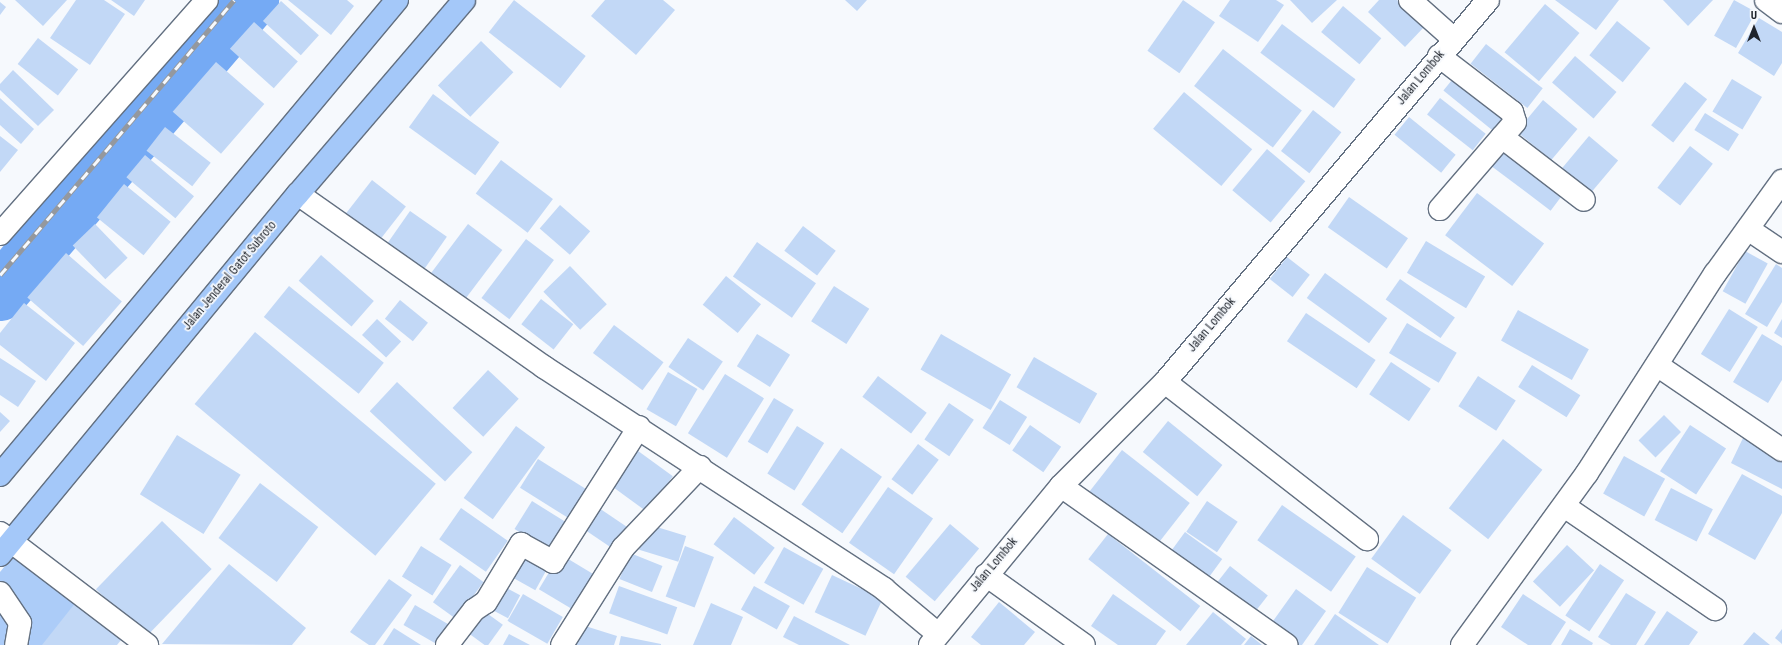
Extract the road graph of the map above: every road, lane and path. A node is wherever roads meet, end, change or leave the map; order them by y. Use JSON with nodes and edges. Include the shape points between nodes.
{"nodes":[{"id":1,"x":207,"y":0,"type":"edge"},
{"id":2,"x":397,"y":0,"type":"edge"},
{"id":3,"x":464,"y":0,"type":"edge"},
{"id":4,"x":1410,"y":0,"type":"edge"},
{"id":5,"x":1488,"y":0,"type":"edge"},
{"id":6,"x":1766,"y":0,"type":"edge"},
{"id":7,"x":1782,"y":12,"type":"edge"},
{"id":8,"x":1454,"y":39,"type":"junction"},
{"id":9,"x":1439,"y":56,"type":"junction"},
{"id":10,"x":1502,"y":137,"type":"junction"},
{"id":11,"x":1782,"y":182,"type":"edge"},
{"id":12,"x":298,"y":194,"type":"junction"},
{"id":13,"x":1584,"y":200,"type":"dead end"},
{"id":14,"x":1440,"y":209,"type":"dead end"},
{"id":15,"x":1748,"y":229,"type":"junction"},
{"id":16,"x":0,"y":234,"type":"edge"},
{"id":17,"x":1782,"y":252,"type":"edge"},
{"id":18,"x":1657,"y":365,"type":"junction"},
{"id":19,"x":1164,"y":382,"type":"junction"},
{"id":20,"x":639,"y":427,"type":"junction"},
{"id":21,"x":1782,"y":450,"type":"edge"},
{"id":22,"x":700,"y":467,"type":"junction"},
{"id":23,"x":0,"y":475,"type":"edge"},
{"id":24,"x":1061,"y":486,"type":"junction"},
{"id":25,"x":1564,"y":506,"type":"junction"},
{"id":26,"x":1367,"y":539,"type":"dead end"},
{"id":27,"x":4,"y":543,"type":"edge"},
{"id":28,"x":986,"y":575,"type":"junction"},
{"id":29,"x":0,"y":593,"type":"edge"},
{"id":30,"x":1715,"y":609,"type":"dead end"},
{"id":31,"x":934,"y":640,"type":"edge"},
{"id":32,"x":1465,"y":644,"type":"edge"},
{"id":33,"x":16,"y":645,"type":"edge"},
{"id":34,"x":147,"y":645,"type":"edge"},
{"id":35,"x":447,"y":645,"type":"edge"},
{"id":36,"x":562,"y":645,"type":"edge"},
{"id":37,"x":1084,"y":645,"type":"edge"},
{"id":38,"x":1286,"y":645,"type":"edge"}],
"edges":[{"from":1,"to":16,"type":"street"},
{"from":2,"to":23,"type":"main road"},
{"from":3,"to":12,"type":"main road","name":"Jalan Jenderal Gatot Subroto"},
{"from":4,"to":8,"type":"street"},
{"from":5,"to":8,"type":"street","name":"Jalan Lombok"},
{"from":6,"to":7,"type":"street"},
{"from":8,"to":9,"type":"street","name":"Jalan Lombok"},
{"from":9,"to":10,"type":"street","via":[[1512,112],[1515,122]]},
{"from":9,"to":19,"type":"street","name":"Jalan Lombok"},
{"from":10,"to":13,"type":"street"},
{"from":10,"to":14,"type":"street"},
{"from":11,"to":15,"type":"street"},
{"from":12,"to":20,"type":"street","via":[[544,367]]},
{"from":12,"to":27,"type":"main road","name":"Jalan Jenderal Gatot Subroto"},
{"from":15,"to":17,"type":"street"},
{"from":15,"to":18,"type":"street"},
{"from":18,"to":21,"type":"street"},
{"from":18,"to":25,"type":"street"},
{"from":19,"to":24,"type":"street","name":"Jalan Lombok"},
{"from":19,"to":26,"type":"street"},
{"from":20,"to":22,"type":"street"},
{"from":20,"to":35,"type":"street","via":[[553,562],[521,544],[486,602],[474,610]]},
{"from":22,"to":31,"type":"street","via":[[884,589]]},
{"from":22,"to":36,"type":"street","via":[[623,548]]},
{"from":24,"to":28,"type":"street","name":"Jalan Lombok"},
{"from":24,"to":38,"type":"street"},
{"from":25,"to":30,"type":"street"},
{"from":25,"to":32,"type":"street"},
{"from":27,"to":34,"type":"street"},
{"from":28,"to":31,"type":"street","name":"Jalan Lombok"},
{"from":28,"to":37,"type":"street"},
{"from":29,"to":33,"type":"street","via":[[20,623]]}]}
